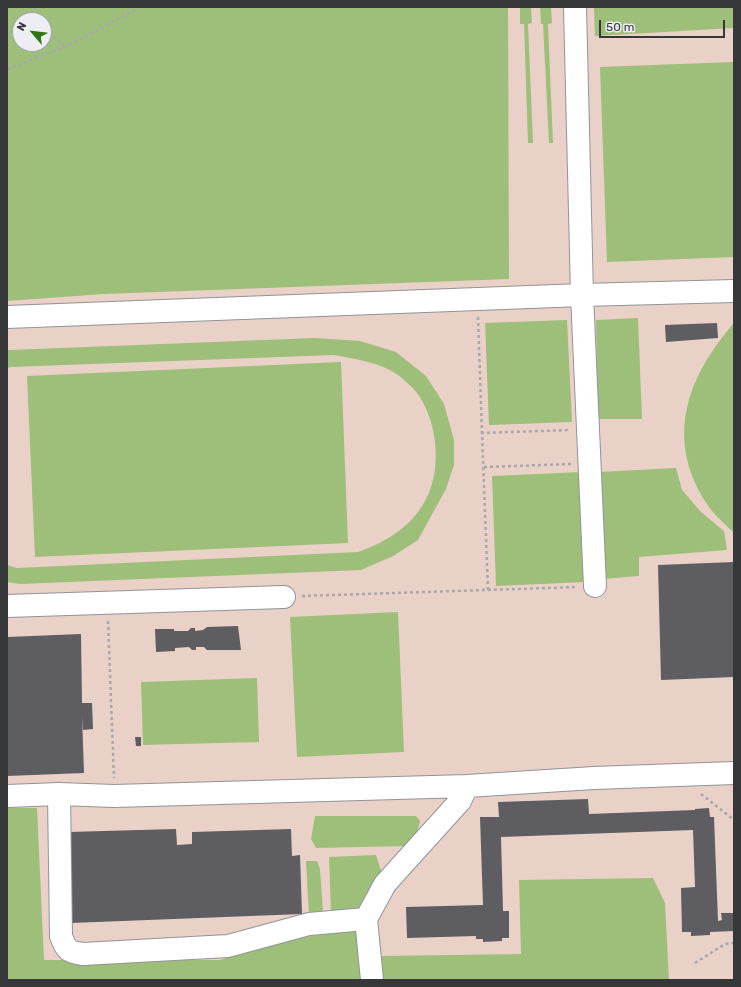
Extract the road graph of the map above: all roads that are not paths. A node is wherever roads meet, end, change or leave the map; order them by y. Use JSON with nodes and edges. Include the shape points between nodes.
{"nodes":[{"id":1,"x":574,"y":7,"type":"edge"},
{"id":2,"x":734,"y":291,"type":"edge"},
{"id":3,"x":582,"y":295,"type":"junction"},
{"id":4,"x":7,"y":317,"type":"edge"},
{"id":5,"x":595,"y":586,"type":"road end"},
{"id":6,"x":284,"y":597,"type":"road end"},
{"id":7,"x":7,"y":606,"type":"edge"},
{"id":8,"x":734,"y":773,"type":"edge"},
{"id":9,"x":467,"y":786,"type":"junction"},
{"id":10,"x":59,"y":794,"type":"junction"},
{"id":11,"x":7,"y":796,"type":"edge"},
{"id":12,"x":366,"y":919,"type":"junction"},
{"id":13,"x":372,"y":980,"type":"edge"}],
"edges":[{"from":1,"to":3,"type":"street"},
{"from":2,"to":3,"type":"street"},
{"from":3,"to":4,"type":"street"},
{"from":3,"to":5,"type":"street"},
{"from":6,"to":7,"type":"street"},
{"from":8,"to":9,"type":"street"},
{"from":9,"to":10,"type":"street","via":[[114,796]]},
{"from":9,"to":12,"type":"street","via":[[460,801],[385,884]]},
{"from":10,"to":11,"type":"street"},
{"from":10,"to":12,"type":"street","via":[[61,936],[66,948],[73,953],[228,946],[309,924]]},
{"from":12,"to":13,"type":"street"}]}
